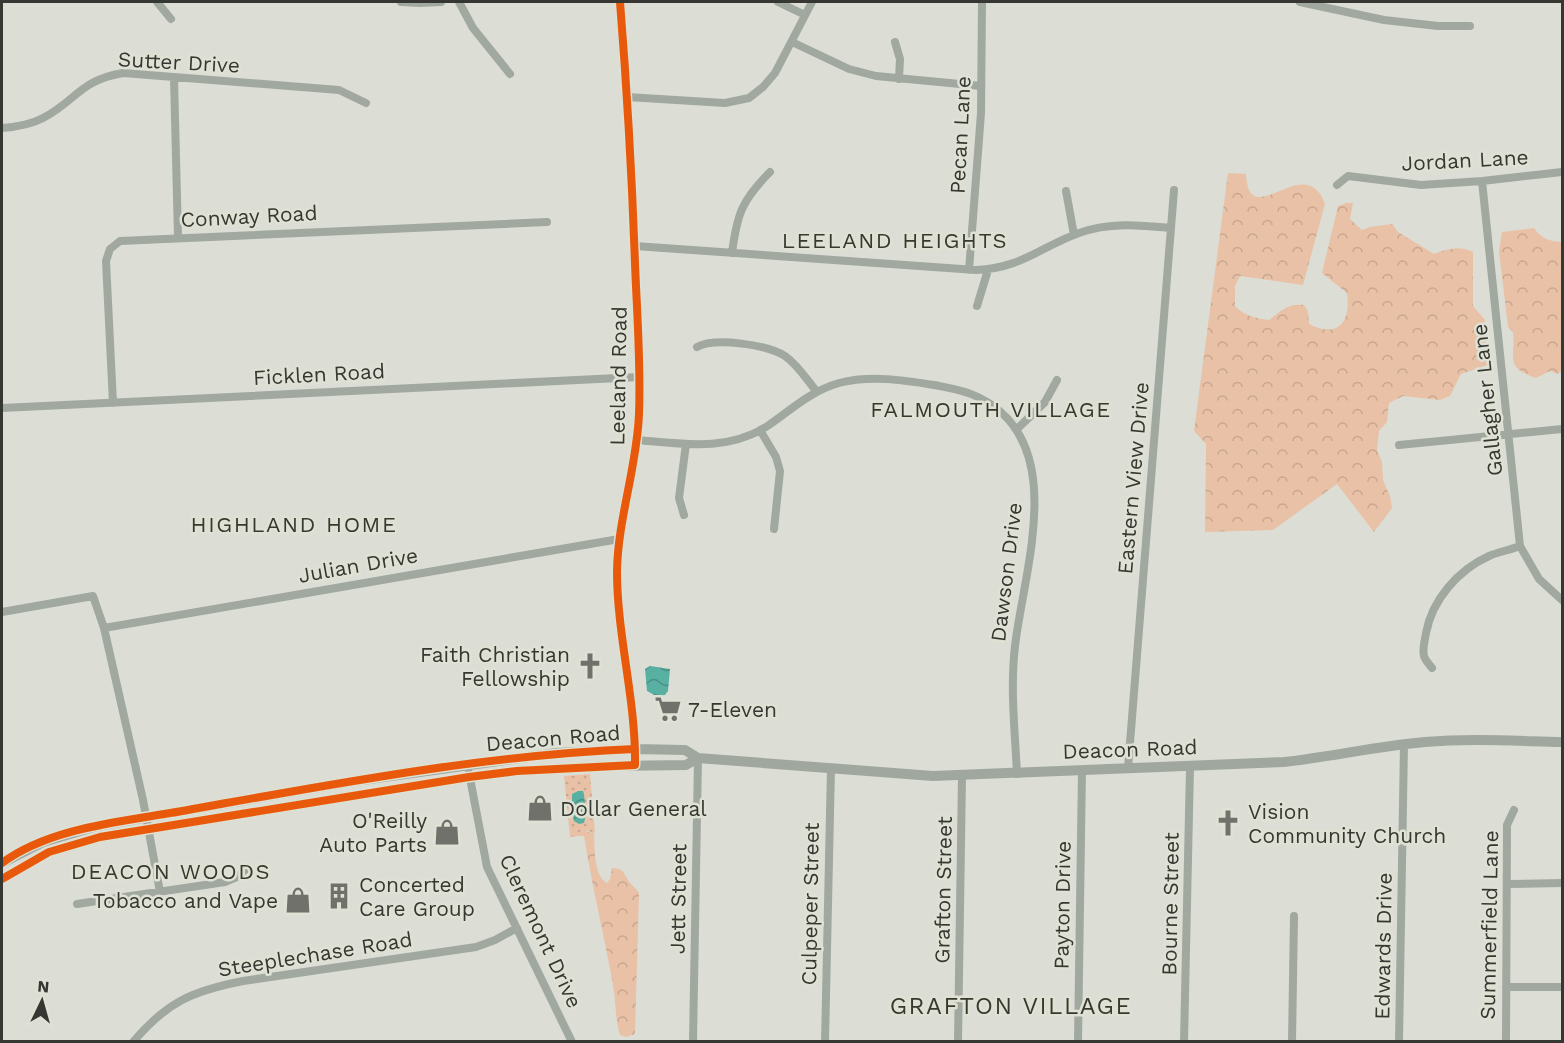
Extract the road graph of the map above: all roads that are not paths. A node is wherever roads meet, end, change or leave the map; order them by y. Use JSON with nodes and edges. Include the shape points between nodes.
{"nodes":[{"id":1,"x":157,"y":2,"type":"edge"},
{"id":2,"x":401,"y":2,"type":"edge"},
{"id":3,"x":441,"y":2,"type":"edge"},
{"id":4,"x":459,"y":2,"type":"edge"},
{"id":5,"x":620,"y":2,"type":"edge"},
{"id":6,"x":778,"y":2,"type":"edge"},
{"id":7,"x":812,"y":2,"type":"edge"},
{"id":8,"x":982,"y":2,"type":"edge"},
{"id":9,"x":1300,"y":2,"type":"edge"},
{"id":10,"x":805,"y":15,"type":"junction"},
{"id":11,"x":171,"y":19,"type":"dead end"},
{"id":12,"x":1470,"y":26,"type":"dead end"},
{"id":13,"x":792,"y":42,"type":"junction"},
{"id":14,"x":895,"y":42,"type":"dead end"},
{"id":15,"x":510,"y":74,"type":"dead end"},
{"id":16,"x":174,"y":78,"type":"junction"},
{"id":17,"x":899,"y":79,"type":"junction"},
{"id":18,"x":981,"y":86,"type":"junction"},
{"id":19,"x":627,"y":97,"type":"junction"},
{"id":20,"x":366,"y":103,"type":"dead end"},
{"id":21,"x":2,"y":128,"type":"edge"},
{"id":22,"x":770,"y":172,"type":"dead end"},
{"id":23,"x":1563,"y":172,"type":"edge"},
{"id":24,"x":1482,"y":181,"type":"junction"},
{"id":25,"x":1337,"y":185,"type":"dead end"},
{"id":26,"x":1174,"y":190,"type":"dead end"},
{"id":27,"x":1066,"y":191,"type":"dead end"},
{"id":28,"x":547,"y":222,"type":"dead end"},
{"id":29,"x":1171,"y":228,"type":"junction"},
{"id":30,"x":1074,"y":235,"type":"junction"},
{"id":31,"x":178,"y":237,"type":"junction"},
{"id":32,"x":635,"y":246,"type":"junction"},
{"id":33,"x":732,"y":253,"type":"junction"},
{"id":34,"x":969,"y":270,"type":"junction"},
{"id":35,"x":988,"y":270,"type":"junction"},
{"id":36,"x":977,"y":306,"type":"dead end"},
{"id":37,"x":697,"y":347,"type":"dead end"},
{"id":38,"x":639,"y":377,"type":"junction"},
{"id":39,"x":1057,"y":380,"type":"dead end"},
{"id":40,"x":818,"y":392,"type":"junction"},
{"id":41,"x":113,"y":403,"type":"junction"},
{"id":42,"x":2,"y":408,"type":"edge"},
{"id":43,"x":1017,"y":429,"type":"junction"},
{"id":44,"x":1563,"y":429,"type":"edge"},
{"id":45,"x":760,"y":430,"type":"junction"},
{"id":46,"x":1508,"y":436,"type":"junction"},
{"id":47,"x":637,"y":440,"type":"junction"},
{"id":48,"x":686,"y":444,"type":"junction"},
{"id":49,"x":1399,"y":445,"type":"dead end"},
{"id":50,"x":684,"y":515,"type":"dead end"},
{"id":51,"x":774,"y":529,"type":"dead end"},
{"id":52,"x":619,"y":538,"type":"junction"},
{"id":53,"x":1520,"y":546,"type":"junction"},
{"id":54,"x":1563,"y":600,"type":"edge"},
{"id":55,"x":2,"y":612,"type":"edge"},
{"id":56,"x":104,"y":628,"type":"junction"},
{"id":57,"x":1431,"y":668,"type":"dead end"},
{"id":58,"x":1563,"y":742,"type":"edge"},
{"id":59,"x":1404,"y":744,"type":"junction"},
{"id":60,"x":636,"y":749,"type":"junction"},
{"id":61,"x":698,"y":758,"type":"junction"},
{"id":62,"x":468,"y":765,"type":"junction"},
{"id":63,"x":635,"y":765,"type":"junction"},
{"id":64,"x":1190,"y":767,"type":"junction"},
{"id":65,"x":831,"y":768,"type":"junction"},
{"id":66,"x":1128,"y":768,"type":"junction"},
{"id":67,"x":1082,"y":770,"type":"junction"},
{"id":68,"x":1017,"y":774,"type":"junction"},
{"id":69,"x":962,"y":776,"type":"junction"},
{"id":70,"x":469,"y":777,"type":"junction"},
{"id":71,"x":1514,"y":810,"type":"dead end"},
{"id":72,"x":147,"y":824,"type":"junction"},
{"id":73,"x":2,"y":863,"type":"edge"},
{"id":74,"x":245,"y":870,"type":"dead end"},
{"id":75,"x":2,"y":879,"type":"edge"},
{"id":76,"x":1563,"y":883,"type":"edge"},
{"id":77,"x":1508,"y":884,"type":"junction"},
{"id":78,"x":160,"y":891,"type":"junction"},
{"id":79,"x":77,"y":904,"type":"dead end"},
{"id":80,"x":1294,"y":916,"type":"dead end"},
{"id":81,"x":517,"y":928,"type":"junction"},
{"id":82,"x":1506,"y":987,"type":"junction"},
{"id":83,"x":1563,"y":987,"type":"edge"},
{"id":84,"x":133,"y":1041,"type":"edge"},
{"id":85,"x":572,"y":1041,"type":"edge"},
{"id":86,"x":693,"y":1041,"type":"edge"},
{"id":87,"x":825,"y":1041,"type":"edge"},
{"id":88,"x":958,"y":1041,"type":"edge"},
{"id":89,"x":1078,"y":1041,"type":"edge"},
{"id":90,"x":1184,"y":1041,"type":"edge"},
{"id":91,"x":1292,"y":1041,"type":"edge"},
{"id":92,"x":1399,"y":1041,"type":"edge"},
{"id":93,"x":1506,"y":1041,"type":"edge"}],
"edges":[{"from":1,"to":11,"type":"street"},
{"from":2,"to":3,"type":"street"},
{"from":4,"to":15,"type":"street","via":[[473,28]]},
{"from":5,"to":19,"type":"main road","name":"Leeland Road"},
{"from":6,"to":10,"type":"street"},
{"from":7,"to":10,"type":"street"},
{"from":8,"to":18,"type":"street","name":"Pecan Lane"},
{"from":9,"to":12,"type":"street","via":[[1384,20]]},
{"from":10,"to":13,"type":"street"},
{"from":13,"to":17,"type":"street","via":[[849,69]]},
{"from":13,"to":19,"type":"street","via":[[771,79],[741,101]]},
{"from":14,"to":17,"type":"street","via":[[900,59]]},
{"from":16,"to":20,"type":"street","name":"Sutter Drive","via":[[339,90]]},
{"from":16,"to":21,"type":"street","name":"Sutter Drive","via":[[105,76],[86,85],[43,118]]},
{"from":16,"to":31,"type":"street"},
{"from":17,"to":18,"type":"street"},
{"from":18,"to":34,"type":"street","name":"Pecan Lane"},
{"from":19,"to":32,"type":"main road","name":"Leeland Road"},
{"from":22,"to":33,"type":"street","via":[[744,201]]},
{"from":23,"to":24,"type":"street","name":"Jordan Lane"},
{"from":24,"to":25,"type":"street","name":"Jordan Lane","via":[[1421,185],[1348,176]]},
{"from":24,"to":46,"type":"street","name":"Gallagher Lane"},
{"from":26,"to":29,"type":"street","name":"Eastern View Drive"},
{"from":27,"to":30,"type":"street"},
{"from":28,"to":31,"type":"street","name":"Conway Road"},
{"from":29,"to":30,"type":"street","via":[[1120,224]]},
{"from":29,"to":66,"type":"street","name":"Eastern View Drive"},
{"from":30,"to":35,"type":"street","via":[[1018,263]]},
{"from":31,"to":41,"type":"street","name":"Conway Road","via":[[126,239],[115,244],[107,255]]},
{"from":32,"to":33,"type":"street"},
{"from":32,"to":38,"type":"main road","name":"Leeland Road"},
{"from":33,"to":34,"type":"street"},
{"from":34,"to":35,"type":"street"},
{"from":35,"to":36,"type":"street"},
{"from":37,"to":40,"type":"street","via":[[714,342],[770,349],[788,358]]},
{"from":38,"to":41,"type":"street","name":"Ficklen Road"},
{"from":38,"to":47,"type":"main road","name":"Leeland Road"},
{"from":39,"to":43,"type":"street","via":[[1045,402]]},
{"from":40,"to":43,"type":"street","name":"Dawson Drive","via":[[846,382],[876,379],[960,390],[988,402]]},
{"from":40,"to":45,"type":"street","name":"Dawson Drive"},
{"from":41,"to":42,"type":"street","name":"Ficklen Road"},
{"from":43,"to":68,"type":"street","name":"Dawson Drive","via":[[1029,455],[1034,498],[1032,543],[1015,650]]},
{"from":44,"to":46,"type":"street"},
{"from":45,"to":48,"type":"street","name":"Dawson Drive","via":[[719,444]]},
{"from":45,"to":51,"type":"street","via":[[780,471]]},
{"from":46,"to":49,"type":"street"},
{"from":46,"to":53,"type":"street","name":"Gallagher Lane"},
{"from":47,"to":48,"type":"street","name":"Dawson Drive"},
{"from":47,"to":52,"type":"main road","name":"Leeland Road"},
{"from":48,"to":50,"type":"street","via":[[679,498]]},
{"from":52,"to":56,"type":"street","name":"Julian Drive"},
{"from":52,"to":60,"type":"main road","name":"Leeland Road","via":[[618,597]]},
{"from":53,"to":54,"type":"street","name":"Gallagher Lane","via":[[1539,579]]},
{"from":53,"to":57,"type":"street","via":[[1471,566],[1438,600],[1424,642],[1424,656]]},
{"from":55,"to":56,"type":"street","via":[[93,596]]},
{"from":56,"to":72,"type":"street"},
{"from":58,"to":59,"type":"main road","name":"Deacon Road","via":[[1453,740]]},
{"from":59,"to":64,"type":"main road","name":"Deacon Road","via":[[1293,761]]},
{"from":59,"to":92,"type":"street","name":"Edwards Drive"},
{"from":60,"to":61,"type":"main road","name":"Deacon Road","via":[[685,750]]},
{"from":60,"to":62,"type":"main road","name":"Deacon Road","via":[[557,753]]},
{"from":60,"to":63,"type":"main road","name":"Deacon Road"},
{"from":61,"to":63,"type":"main road","name":"Deacon Road","via":[[686,765]]},
{"from":61,"to":65,"type":"main road","name":"Deacon Road"},
{"from":61,"to":86,"type":"street","name":"Jett Street"},
{"from":62,"to":70,"type":"street","name":"Cleremont Drive"},
{"from":62,"to":72,"type":"main road","name":"Deacon Road","via":[[348,782]]},
{"from":63,"to":70,"type":"main road","name":"Deacon Road"},
{"from":64,"to":66,"type":"main road","name":"Deacon Road"},
{"from":64,"to":90,"type":"street","name":"Bourne Street"},
{"from":65,"to":69,"type":"main road","name":"Deacon Road"},
{"from":65,"to":87,"type":"street","name":"Culpeper Street"},
{"from":66,"to":67,"type":"main road","name":"Deacon Road"},
{"from":67,"to":68,"type":"main road","name":"Deacon Road"},
{"from":67,"to":89,"type":"street","name":"Payton Drive"},
{"from":68,"to":69,"type":"main road","name":"Deacon Road"},
{"from":69,"to":88,"type":"street","name":"Grafton Street"},
{"from":70,"to":72,"type":"main road","name":"Deacon Road"},
{"from":70,"to":81,"type":"street","name":"Cleremont Drive","via":[[487,867]]},
{"from":71,"to":77,"type":"street","name":"Summerfield Lane","via":[[1508,825]]},
{"from":72,"to":73,"type":"main road","name":"Deacon Road","via":[[97,826],[26,849]]},
{"from":72,"to":75,"type":"main road","name":"Deacon Road","via":[[61,848]]},
{"from":72,"to":78,"type":"street"},
{"from":74,"to":78,"type":"street","via":[[225,882]]},
{"from":76,"to":77,"type":"street"},
{"from":77,"to":82,"type":"street","name":"Summerfield Lane"},
{"from":78,"to":79,"type":"street"},
{"from":80,"to":91,"type":"street"},
{"from":81,"to":84,"type":"street","name":"Steeplechase Road","via":[[476,947],[206,989],[169,1007]]},
{"from":81,"to":85,"type":"street","name":"Cleremont Drive"},
{"from":82,"to":83,"type":"street"},
{"from":82,"to":93,"type":"street","name":"Summerfield Lane"}]}
